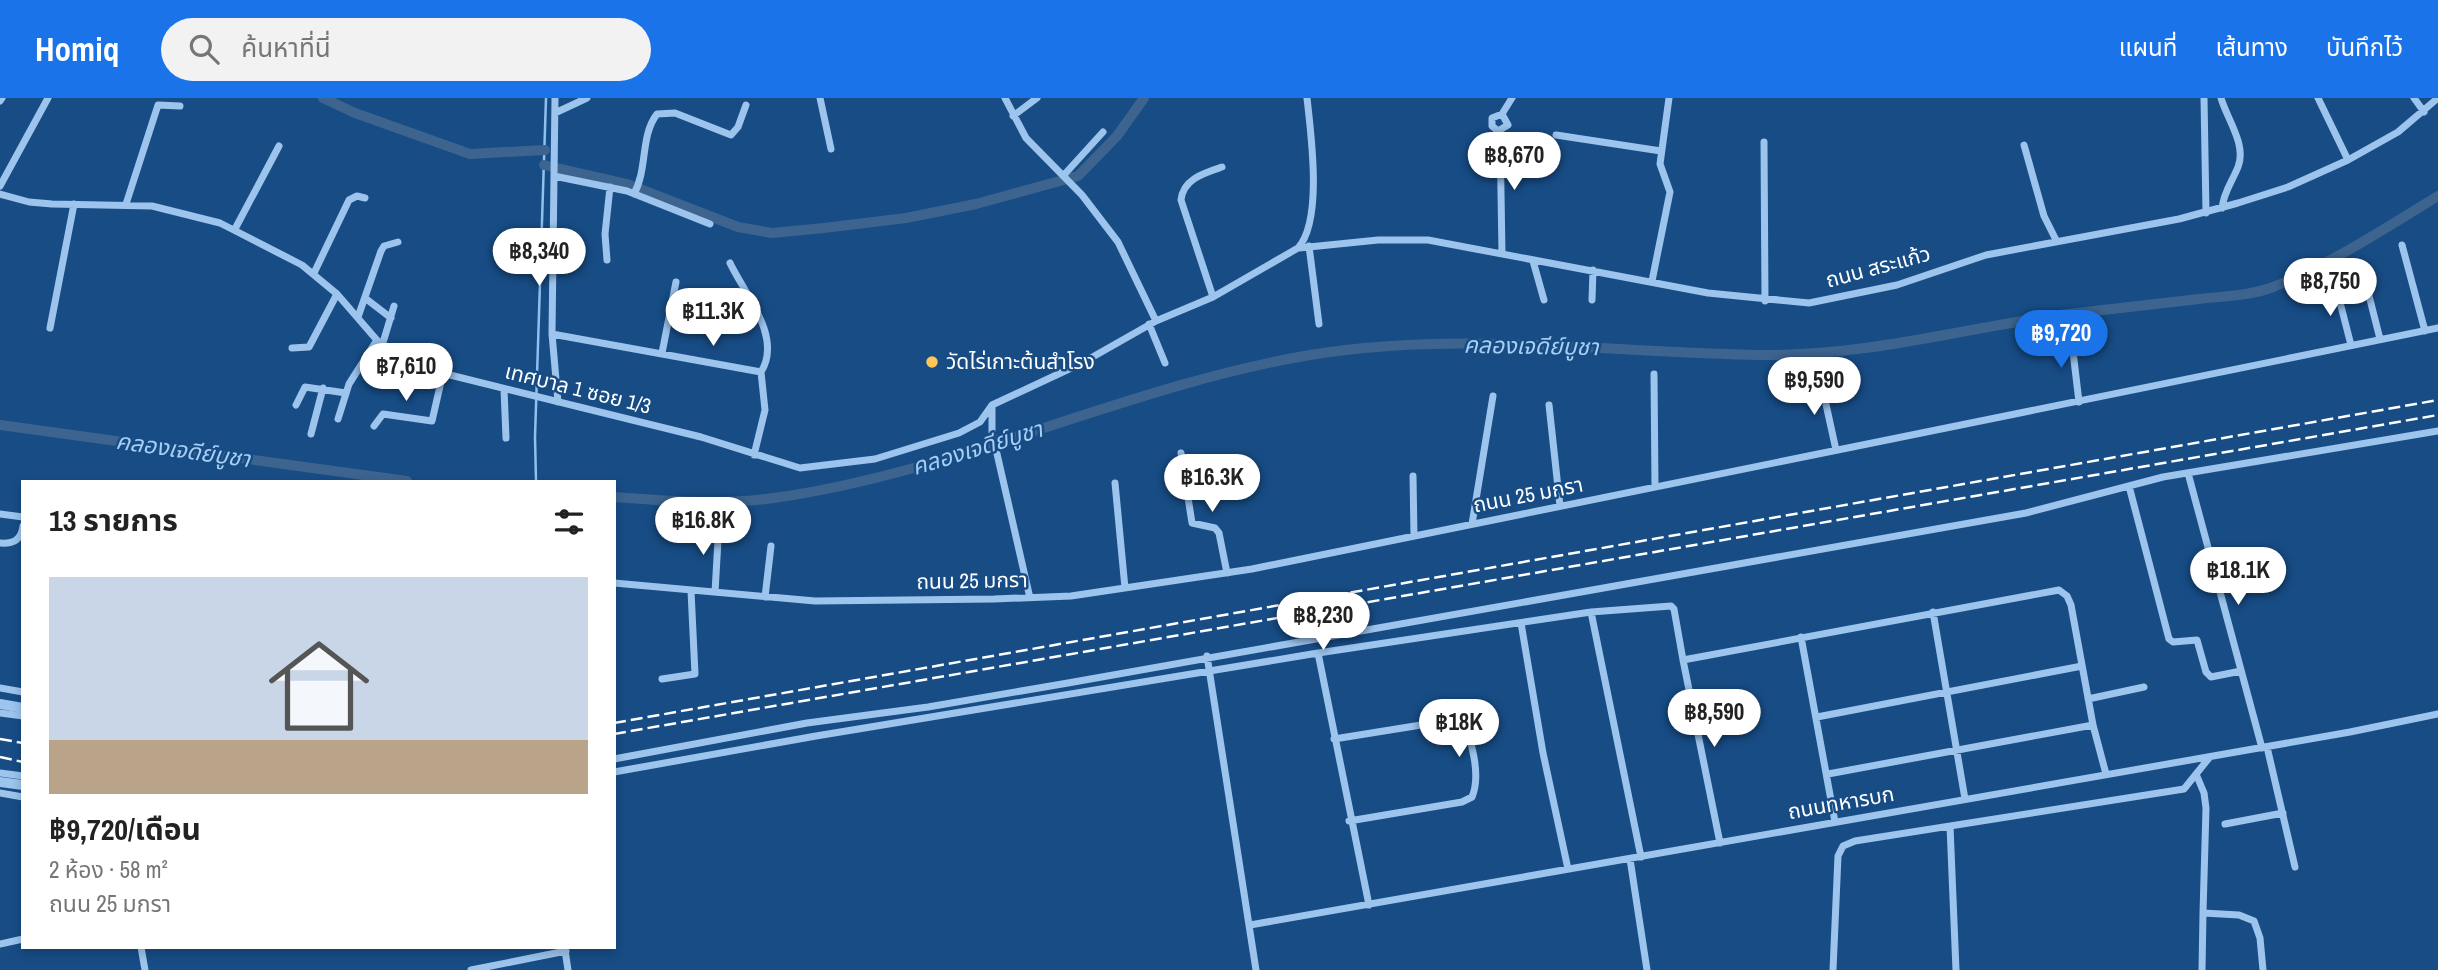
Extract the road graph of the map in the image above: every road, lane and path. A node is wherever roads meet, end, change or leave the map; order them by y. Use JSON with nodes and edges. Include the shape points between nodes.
{"nodes":[{"id":1,"x":48,"y":98,"type":"edge"},
{"id":2,"x":555,"y":98,"type":"edge"},
{"id":3,"x":587,"y":98,"type":"edge"},
{"id":4,"x":820,"y":98,"type":"edge"},
{"id":5,"x":1005,"y":98,"type":"edge"},
{"id":6,"x":1037,"y":98,"type":"edge"},
{"id":7,"x":1307,"y":98,"type":"edge"},
{"id":8,"x":1512,"y":98,"type":"edge"},
{"id":9,"x":1669,"y":98,"type":"edge"},
{"id":10,"x":2204,"y":98,"type":"edge"},
{"id":11,"x":2221,"y":98,"type":"edge"},
{"id":12,"x":2318,"y":98,"type":"edge"},
{"id":13,"x":2414,"y":98,"type":"edge"},
{"id":14,"x":2438,"y":98,"type":"edge"},
{"id":15,"x":746,"y":105,"type":"dead end"},
{"id":16,"x":180,"y":106,"type":"dead end"},
{"id":17,"x":2424,"y":112,"type":"junction"},
{"id":18,"x":555,"y":113,"type":"junction"},
{"id":19,"x":1502,"y":114,"type":"junction"},
{"id":20,"x":1013,"y":116,"type":"junction"},
{"id":21,"x":1500,"y":131,"type":"junction"},
{"id":22,"x":1103,"y":132,"type":"dead end"},
{"id":23,"x":1556,"y":135,"type":"dead end"},
{"id":24,"x":1764,"y":142,"type":"dead end"},
{"id":25,"x":2024,"y":145,"type":"dead end"},
{"id":26,"x":279,"y":146,"type":"dead end"},
{"id":27,"x":831,"y":149,"type":"dead end"},
{"id":28,"x":1661,"y":151,"type":"junction"},
{"id":29,"x":2348,"y":160,"type":"junction"},
{"id":30,"x":1222,"y":167,"type":"dead end"},
{"id":31,"x":554,"y":171,"type":"junction"},
{"id":32,"x":1064,"y":176,"type":"junction"},
{"id":33,"x":0,"y":186,"type":"edge"},
{"id":34,"x":610,"y":187,"type":"junction"},
{"id":35,"x":636,"y":190,"type":"junction"},
{"id":36,"x":0,"y":194,"type":"edge"},
{"id":37,"x":365,"y":198,"type":"dead end"},
{"id":38,"x":75,"y":204,"type":"junction"},
{"id":39,"x":126,"y":204,"type":"junction"},
{"id":40,"x":2222,"y":208,"type":"junction"},
{"id":41,"x":2206,"y":213,"type":"junction"},
{"id":42,"x":710,"y":224,"type":"dead end"},
{"id":43,"x":234,"y":229,"type":"junction"},
{"id":44,"x":2056,"y":240,"type":"junction"},
{"id":45,"x":398,"y":242,"type":"dead end"},
{"id":46,"x":2402,"y":245,"type":"dead end"},
{"id":47,"x":1310,"y":246,"type":"junction"},
{"id":48,"x":1298,"y":248,"type":"junction"},
{"id":49,"x":1502,"y":254,"type":"junction"},
{"id":50,"x":607,"y":260,"type":"dead end"},
{"id":51,"x":1533,"y":261,"type":"junction"},
{"id":52,"x":730,"y":263,"type":"dead end"},
{"id":53,"x":2362,"y":268,"type":"dead end"},
{"id":54,"x":1593,"y":270,"type":"junction"},
{"id":55,"x":314,"y":273,"type":"junction"},
{"id":56,"x":1652,"y":281,"type":"junction"},
{"id":57,"x":676,"y":282,"type":"dead end"},
{"id":58,"x":2336,"y":283,"type":"dead end"},
{"id":59,"x":337,"y":294,"type":"junction"},
{"id":60,"x":1213,"y":297,"type":"junction"},
{"id":61,"x":365,"y":298,"type":"junction"},
{"id":62,"x":1544,"y":300,"type":"dead end"},
{"id":63,"x":1592,"y":300,"type":"dead end"},
{"id":64,"x":1765,"y":301,"type":"junction"},
{"id":65,"x":394,"y":306,"type":"dead end"},
{"id":66,"x":358,"y":317,"type":"junction"},
{"id":67,"x":391,"y":318,"type":"junction"},
{"id":68,"x":1153,"y":322,"type":"junction"},
{"id":69,"x":1319,"y":324,"type":"dead end"},
{"id":70,"x":50,"y":328,"type":"dead end"},
{"id":71,"x":2438,"y":328,"type":"edge"},
{"id":72,"x":2425,"y":331,"type":"junction"},
{"id":73,"x":552,"y":334,"type":"junction"},
{"id":74,"x":2071,"y":335,"type":"dead end"},
{"id":75,"x":2380,"y":339,"type":"junction"},
{"id":76,"x":379,"y":343,"type":"junction"},
{"id":77,"x":2351,"y":345,"type":"junction"},
{"id":78,"x":292,"y":348,"type":"dead end"},
{"id":79,"x":662,"y":354,"type":"junction"},
{"id":80,"x":1166,"y":363,"type":"dead end"},
{"id":81,"x":761,"y":372,"type":"junction"},
{"id":82,"x":443,"y":373,"type":"junction"},
{"id":83,"x":1654,"y":374,"type":"dead end"},
{"id":84,"x":1820,"y":377,"type":"dead end"},
{"id":85,"x":323,"y":388,"type":"junction"},
{"id":86,"x":504,"y":389,"type":"junction"},
{"id":87,"x":346,"y":393,"type":"junction"},
{"id":88,"x":1493,"y":396,"type":"dead end"},
{"id":89,"x":554,"y":401,"type":"junction"},
{"id":90,"x":2079,"y":402,"type":"junction"},
{"id":91,"x":296,"y":405,"type":"dead end"},
{"id":92,"x":992,"y":405,"type":"junction"},
{"id":93,"x":1549,"y":405,"type":"dead end"},
{"id":94,"x":338,"y":419,"type":"dead end"},
{"id":95,"x":374,"y":426,"type":"dead end"},
{"id":96,"x":2438,"y":431,"type":"edge"},
{"id":97,"x":311,"y":434,"type":"dead end"},
{"id":98,"x":506,"y":438,"type":"dead end"},
{"id":99,"x":1836,"y":450,"type":"junction"},
{"id":100,"x":1181,"y":453,"type":"dead end"},
{"id":101,"x":754,"y":455,"type":"junction"},
{"id":102,"x":2188,"y":473,"type":"junction"},
{"id":103,"x":1413,"y":476,"type":"dead end"},
{"id":104,"x":1115,"y":483,"type":"dead end"},
{"id":105,"x":2129,"y":486,"type":"junction"},
{"id":106,"x":1655,"y":487,"type":"junction"},
{"id":107,"x":1560,"y":506,"type":"junction"},
{"id":108,"x":0,"y":514,"type":"edge"},
{"id":109,"x":21,"y":517,"type":"edge"},
{"id":110,"x":719,"y":523,"type":"dead end"},
{"id":111,"x":1472,"y":524,"type":"junction"},
{"id":112,"x":1414,"y":536,"type":"junction"},
{"id":113,"x":21,"y":537,"type":"edge"},
{"id":114,"x":0,"y":543,"type":"edge"},
{"id":115,"x":771,"y":546,"type":"dead end"},
{"id":116,"x":1227,"y":573,"type":"junction"},
{"id":117,"x":616,"y":583,"type":"edge"},
{"id":118,"x":1125,"y":588,"type":"junction"},
{"id":119,"x":691,"y":591,"type":"junction"},
{"id":120,"x":715,"y":592,"type":"junction"},
{"id":121,"x":765,"y":597,"type":"junction"},
{"id":122,"x":1030,"y":598,"type":"junction"},
{"id":123,"x":1591,"y":612,"type":"junction"},
{"id":124,"x":1933,"y":612,"type":"junction"},
{"id":125,"x":1521,"y":623,"type":"junction"},
{"id":126,"x":1801,"y":637,"type":"junction"},
{"id":127,"x":1318,"y":653,"type":"junction"},
{"id":128,"x":1207,"y":656,"type":"junction"},
{"id":129,"x":1683,"y":660,"type":"junction"},
{"id":130,"x":2082,"y":666,"type":"junction"},
{"id":131,"x":2241,"y":671,"type":"junction"},
{"id":132,"x":1208,"y":672,"type":"junction"},
{"id":133,"x":662,"y":679,"type":"dead end"},
{"id":134,"x":2144,"y":687,"type":"dead end"},
{"id":135,"x":0,"y":688,"type":"edge"},
{"id":136,"x":21,"y":692,"type":"edge"},
{"id":137,"x":1947,"y":693,"type":"junction"},
{"id":138,"x":2088,"y":699,"type":"junction"},
{"id":139,"x":0,"y":704,"type":"edge"},
{"id":140,"x":21,"y":708,"type":"edge"},
{"id":141,"x":0,"y":713,"type":"edge"},
{"id":142,"x":2438,"y":714,"type":"edge"},
{"id":143,"x":21,"y":716,"type":"edge"},
{"id":144,"x":1817,"y":717,"type":"junction"},
{"id":145,"x":2093,"y":725,"type":"junction"},
{"id":146,"x":1334,"y":739,"type":"junction"},
{"id":147,"x":2264,"y":747,"type":"junction"},
{"id":148,"x":1957,"y":750,"type":"junction"},
{"id":149,"x":2210,"y":757,"type":"junction"},
{"id":150,"x":616,"y":759,"type":"edge"},
{"id":151,"x":616,"y":772,"type":"edge"},
{"id":152,"x":0,"y":773,"type":"edge"},
{"id":153,"x":1828,"y":774,"type":"junction"},
{"id":154,"x":2106,"y":774,"type":"junction"},
{"id":155,"x":2196,"y":774,"type":"junction"},
{"id":156,"x":21,"y":776,"type":"edge"},
{"id":157,"x":0,"y":782,"type":"edge"},
{"id":158,"x":21,"y":785,"type":"edge"},
{"id":159,"x":0,"y":793,"type":"edge"},
{"id":160,"x":21,"y":797,"type":"edge"},
{"id":161,"x":1965,"y":799,"type":"junction"},
{"id":162,"x":2283,"y":813,"type":"junction"},
{"id":163,"x":1349,"y":821,"type":"junction"},
{"id":164,"x":1835,"y":822,"type":"junction"},
{"id":165,"x":2225,"y":824,"type":"dead end"},
{"id":166,"x":1950,"y":826,"type":"junction"},
{"id":167,"x":1720,"y":843,"type":"junction"},
{"id":168,"x":1641,"y":857,"type":"junction"},
{"id":169,"x":1630,"y":859,"type":"junction"},
{"id":170,"x":2295,"y":867,"type":"dead end"},
{"id":171,"x":1567,"y":869,"type":"junction"},
{"id":172,"x":1369,"y":905,"type":"junction"},
{"id":173,"x":2203,"y":913,"type":"junction"},
{"id":174,"x":1250,"y":925,"type":"junction"},
{"id":175,"x":21,"y":939,"type":"edge"},
{"id":176,"x":0,"y":944,"type":"edge"},
{"id":177,"x":141,"y":949,"type":"edge"},
{"id":178,"x":565,"y":949,"type":"edge"},
{"id":179,"x":145,"y":970,"type":"edge"},
{"id":180,"x":471,"y":970,"type":"edge"},
{"id":181,"x":568,"y":970,"type":"edge"},
{"id":182,"x":1256,"y":970,"type":"edge"},
{"id":183,"x":1647,"y":970,"type":"edge"},
{"id":184,"x":1833,"y":970,"type":"edge"},
{"id":185,"x":1956,"y":970,"type":"edge"},
{"id":186,"x":2202,"y":970,"type":"edge"},
{"id":187,"x":2263,"y":970,"type":"edge"}],
"edges":[{"from":1,"to":33,"type":"street"},
{"from":2,"to":18,"type":"street"},
{"from":3,"to":18,"type":"street"},
{"from":4,"to":27,"type":"street"},
{"from":5,"to":20,"type":"street"},
{"from":6,"to":20,"type":"street"},
{"from":7,"to":48,"type":"street","via":[[1312,217]]},
{"from":8,"to":19,"type":"street"},
{"from":9,"to":28,"type":"street"},
{"from":10,"to":41,"type":"street"},
{"from":11,"to":40,"type":"street","via":[[2240,157]]},
{"from":12,"to":29,"type":"street"},
{"from":13,"to":17,"type":"street"},
{"from":14,"to":17,"type":"street","name":"ถนน สระแก้ว"},
{"from":15,"to":35,"type":"street","via":[[730,135],[670,112],[657,114],[648,130],[644,171]]},
{"from":16,"to":39,"type":"street","via":[[158,105]]},
{"from":17,"to":29,"type":"street","name":"ถนน สระแก้ว"},
{"from":18,"to":31,"type":"street"},
{"from":19,"to":21,"type":"street","via":[[1508,125]]},
{"from":19,"to":21,"type":"street","via":[[1494,116],[1491,123]]},
{"from":20,"to":32,"type":"street","via":[[1026,138]]},
{"from":21,"to":49,"type":"street"},
{"from":22,"to":32,"type":"street"},
{"from":23,"to":28,"type":"street"},
{"from":24,"to":64,"type":"street"},
{"from":25,"to":44,"type":"street","via":[[2040,206]]},
{"from":26,"to":43,"type":"street"},
{"from":28,"to":56,"type":"street","via":[[1660,164],[1670,192]]},
{"from":29,"to":40,"type":"street","name":"ถนน สระแก้ว","via":[[2288,187]]},
{"from":30,"to":60,"type":"street","via":[[1185,186],[1181,200]]},
{"from":31,"to":34,"type":"street"},
{"from":31,"to":73,"type":"street"},
{"from":32,"to":68,"type":"street","via":[[1118,242]]},
{"from":34,"to":35,"type":"street"},
{"from":34,"to":50,"type":"street"},
{"from":35,"to":42,"type":"street"},
{"from":36,"to":38,"type":"street","name":"เทศบาล 1 ซอย 1/3","via":[[29,202]]},
{"from":37,"to":55,"type":"street","via":[[349,200]]},
{"from":38,"to":39,"type":"street","name":"เทศบาล 1 ซอย 1/3"},
{"from":38,"to":70,"type":"street"},
{"from":39,"to":43,"type":"street","name":"เทศบาล 1 ซอย 1/3","via":[[177,210]]},
{"from":40,"to":41,"type":"street","name":"ถนน สระแก้ว"},
{"from":41,"to":44,"type":"street","name":"ถนน สระแก้ว"},
{"from":43,"to":55,"type":"street","name":"เทศบาล 1 ซอย 1/3"},
{"from":44,"to":64,"type":"street","name":"ถนน สระแก้ว","via":[[1986,255],[1897,285],[1846,296],[1809,303]]},
{"from":45,"to":61,"type":"street","via":[[381,251]]},
{"from":46,"to":72,"type":"street"},
{"from":47,"to":48,"type":"street","name":"ถนน สระแก้ว"},
{"from":47,"to":49,"type":"street","name":"ถนน สระแก้ว","via":[[1410,239]]},
{"from":47,"to":69,"type":"street"},
{"from":48,"to":60,"type":"street"},
{"from":49,"to":51,"type":"street","name":"ถนน สระแก้ว"},
{"from":51,"to":54,"type":"street","name":"ถนน สระแก้ว"},
{"from":51,"to":62,"type":"street"},
{"from":52,"to":81,"type":"street","via":[[765,336],[767,359]]},
{"from":53,"to":75,"type":"street"},
{"from":54,"to":56,"type":"street","name":"ถนน สระแก้ว"},
{"from":54,"to":63,"type":"street"},
{"from":55,"to":59,"type":"street","name":"เทศบาล 1 ซอย 1/3"},
{"from":56,"to":64,"type":"street","name":"ถนน สระแก้ว"},
{"from":57,"to":79,"type":"street"},
{"from":58,"to":77,"type":"street"},
{"from":59,"to":66,"type":"street","name":"เทศบาล 1 ซอย 1/3"},
{"from":59,"to":78,"type":"street","via":[[309,348]]},
{"from":60,"to":68,"type":"street"},
{"from":61,"to":66,"type":"street"},
{"from":61,"to":67,"type":"street"},
{"from":65,"to":67,"type":"street"},
{"from":66,"to":76,"type":"street","name":"เทศบาล 1 ซอย 1/3"},
{"from":67,"to":76,"type":"street"},
{"from":68,"to":80,"type":"street"},
{"from":68,"to":92,"type":"street","via":[[1082,363]]},
{"from":71,"to":72,"type":"street","name":"ถนน 25 มกรา"},
{"from":72,"to":75,"type":"street","name":"ถนน 25 มกรา"},
{"from":73,"to":79,"type":"street"},
{"from":73,"to":89,"type":"street"},
{"from":74,"to":90,"type":"street"},
{"from":75,"to":77,"type":"street","name":"ถนน 25 มกรา"},
{"from":76,"to":82,"type":"street","name":"เทศบาล 1 ซอย 1/3"},
{"from":76,"to":87,"type":"street"},
{"from":77,"to":90,"type":"street","name":"ถนน 25 มกรา"},
{"from":79,"to":81,"type":"street"},
{"from":81,"to":101,"type":"street","via":[[765,410]]},
{"from":82,"to":86,"type":"street","name":"เทศบาล 1 ซอย 1/3"},
{"from":82,"to":95,"type":"street","via":[[432,421],[383,414]]},
{"from":83,"to":106,"type":"street"},
{"from":84,"to":99,"type":"street"},
{"from":85,"to":87,"type":"street"},
{"from":85,"to":91,"type":"street","via":[[305,387]]},
{"from":85,"to":97,"type":"street"},
{"from":86,"to":89,"type":"street","name":"เทศบาล 1 ซอย 1/3"},
{"from":86,"to":98,"type":"street"},
{"from":87,"to":94,"type":"street"},
{"from":88,"to":111,"type":"street"},
{"from":89,"to":101,"type":"street","name":"เทศบาล 1 ซอย 1/3","via":[[701,437]]},
{"from":90,"to":99,"type":"street","name":"ถนน 25 มกรา"},
{"from":92,"to":101,"type":"street","name":"เทศบาล 1 ซอย 1/3","via":[[980,422],[959,433],[839,466],[800,468]]},
{"from":92,"to":122,"type":"street","via":[[992,432]]},
{"from":93,"to":107,"type":"street"},
{"from":96,"to":102,"type":"street"},
{"from":99,"to":106,"type":"street","name":"ถนน 25 มกรา"},
{"from":100,"to":116,"type":"street","via":[[1192,523],[1219,533]]},
{"from":102,"to":105,"type":"street"},
{"from":102,"to":131,"type":"street"},
{"from":103,"to":112,"type":"street"},
{"from":104,"to":118,"type":"street"},
{"from":105,"to":128,"type":"street","via":[[2026,513]]},
{"from":105,"to":131,"type":"street","via":[[2169,639],[2197,640],[2211,677]]},
{"from":106,"to":107,"type":"street","name":"ถนน 25 มกรา"},
{"from":107,"to":111,"type":"street","name":"ถนน 25 มกรา"},
{"from":108,"to":109,"type":"street"},
{"from":110,"to":120,"type":"street"},
{"from":111,"to":112,"type":"street","name":"ถนน 25 มกรา"},
{"from":112,"to":116,"type":"street","name":"ถนน 25 มกรา"},
{"from":113,"to":114,"type":"street"},
{"from":115,"to":121,"type":"street"},
{"from":116,"to":118,"type":"street","name":"ถนน 25 มกรา"},
{"from":117,"to":119,"type":"street","name":"ถนน 25 มกรา"},
{"from":118,"to":122,"type":"street","name":"ถนน 25 มกรา"},
{"from":119,"to":120,"type":"street","name":"ถนน 25 มกรา"},
{"from":119,"to":133,"type":"street","via":[[695,674]]},
{"from":120,"to":121,"type":"street","name":"ถนน 25 มกรา"},
{"from":121,"to":122,"type":"street","name":"ถนน 25 มกรา","via":[[845,601]]},
{"from":123,"to":125,"type":"street"},
{"from":123,"to":129,"type":"street","via":[[1671,606]]},
{"from":123,"to":168,"type":"street"},
{"from":124,"to":126,"type":"street"},
{"from":124,"to":130,"type":"street","via":[[2059,590],[2071,605]]},
{"from":124,"to":137,"type":"street"},
{"from":125,"to":127,"type":"street"},
{"from":125,"to":171,"type":"street"},
{"from":126,"to":129,"type":"street"},
{"from":126,"to":144,"type":"street"},
{"from":127,"to":132,"type":"street"},
{"from":127,"to":146,"type":"street"},
{"from":128,"to":132,"type":"street"},
{"from":128,"to":150,"type":"street"},
{"from":129,"to":167,"type":"street"},
{"from":130,"to":137,"type":"street"},
{"from":130,"to":138,"type":"street"},
{"from":131,"to":147,"type":"street"},
{"from":132,"to":151,"type":"street"},
{"from":132,"to":174,"type":"street"},
{"from":134,"to":138,"type":"street"},
{"from":135,"to":136,"type":"street"},
{"from":137,"to":144,"type":"street"},
{"from":137,"to":148,"type":"street"},
{"from":138,"to":145,"type":"street"},
{"from":139,"to":140,"type":"street"},
{"from":141,"to":143,"type":"street"},
{"from":142,"to":147,"type":"street","name":"ถนนทหารบก"},
{"from":144,"to":153,"type":"street"},
{"from":145,"to":148,"type":"street"},
{"from":145,"to":154,"type":"street"},
{"from":146,"to":163,"type":"street"},
{"from":146,"to":163,"type":"street","via":[[1447,721],[1466,725],[1469,734],[1476,778],[1472,797]]},
{"from":147,"to":149,"type":"street","name":"ถนนทหารบก"},
{"from":147,"to":162,"type":"street"},
{"from":148,"to":153,"type":"street"},
{"from":148,"to":161,"type":"street"},
{"from":149,"to":154,"type":"street","name":"ถนนทหารบก"},
{"from":149,"to":155,"type":"street"},
{"from":152,"to":156,"type":"street"},
{"from":153,"to":164,"type":"street"},
{"from":154,"to":161,"type":"street","name":"ถนนทหารบก"},
{"from":155,"to":166,"type":"street","via":[[2183,789]]},
{"from":155,"to":173,"type":"street","via":[[2206,808]]},
{"from":157,"to":158,"type":"street"},
{"from":159,"to":160,"type":"street"},
{"from":161,"to":164,"type":"street","name":"ถนนทหารบก"},
{"from":162,"to":165,"type":"street"},
{"from":162,"to":170,"type":"street"},
{"from":163,"to":172,"type":"street"},
{"from":164,"to":167,"type":"street","name":"ถนนทหารบก"},
{"from":166,"to":184,"type":"street","via":[[1843,846],[1838,856]]},
{"from":166,"to":185,"type":"street"},
{"from":167,"to":168,"type":"street","name":"ถนนทหารบก"},
{"from":168,"to":169,"type":"street","name":"ถนนทหารบก"},
{"from":169,"to":171,"type":"street","name":"ถนนทหารบก"},
{"from":169,"to":183,"type":"street"},
{"from":171,"to":172,"type":"street","name":"ถนนทหารบก"},
{"from":172,"to":174,"type":"street","name":"ถนนทหารบก"},
{"from":173,"to":186,"type":"street"},
{"from":173,"to":187,"type":"street","via":[[2239,915],[2254,921]]},
{"from":174,"to":182,"type":"street"},
{"from":175,"to":176,"type":"street"},
{"from":177,"to":179,"type":"street"},
{"from":178,"to":180,"type":"street"},
{"from":178,"to":181,"type":"street"}]}
